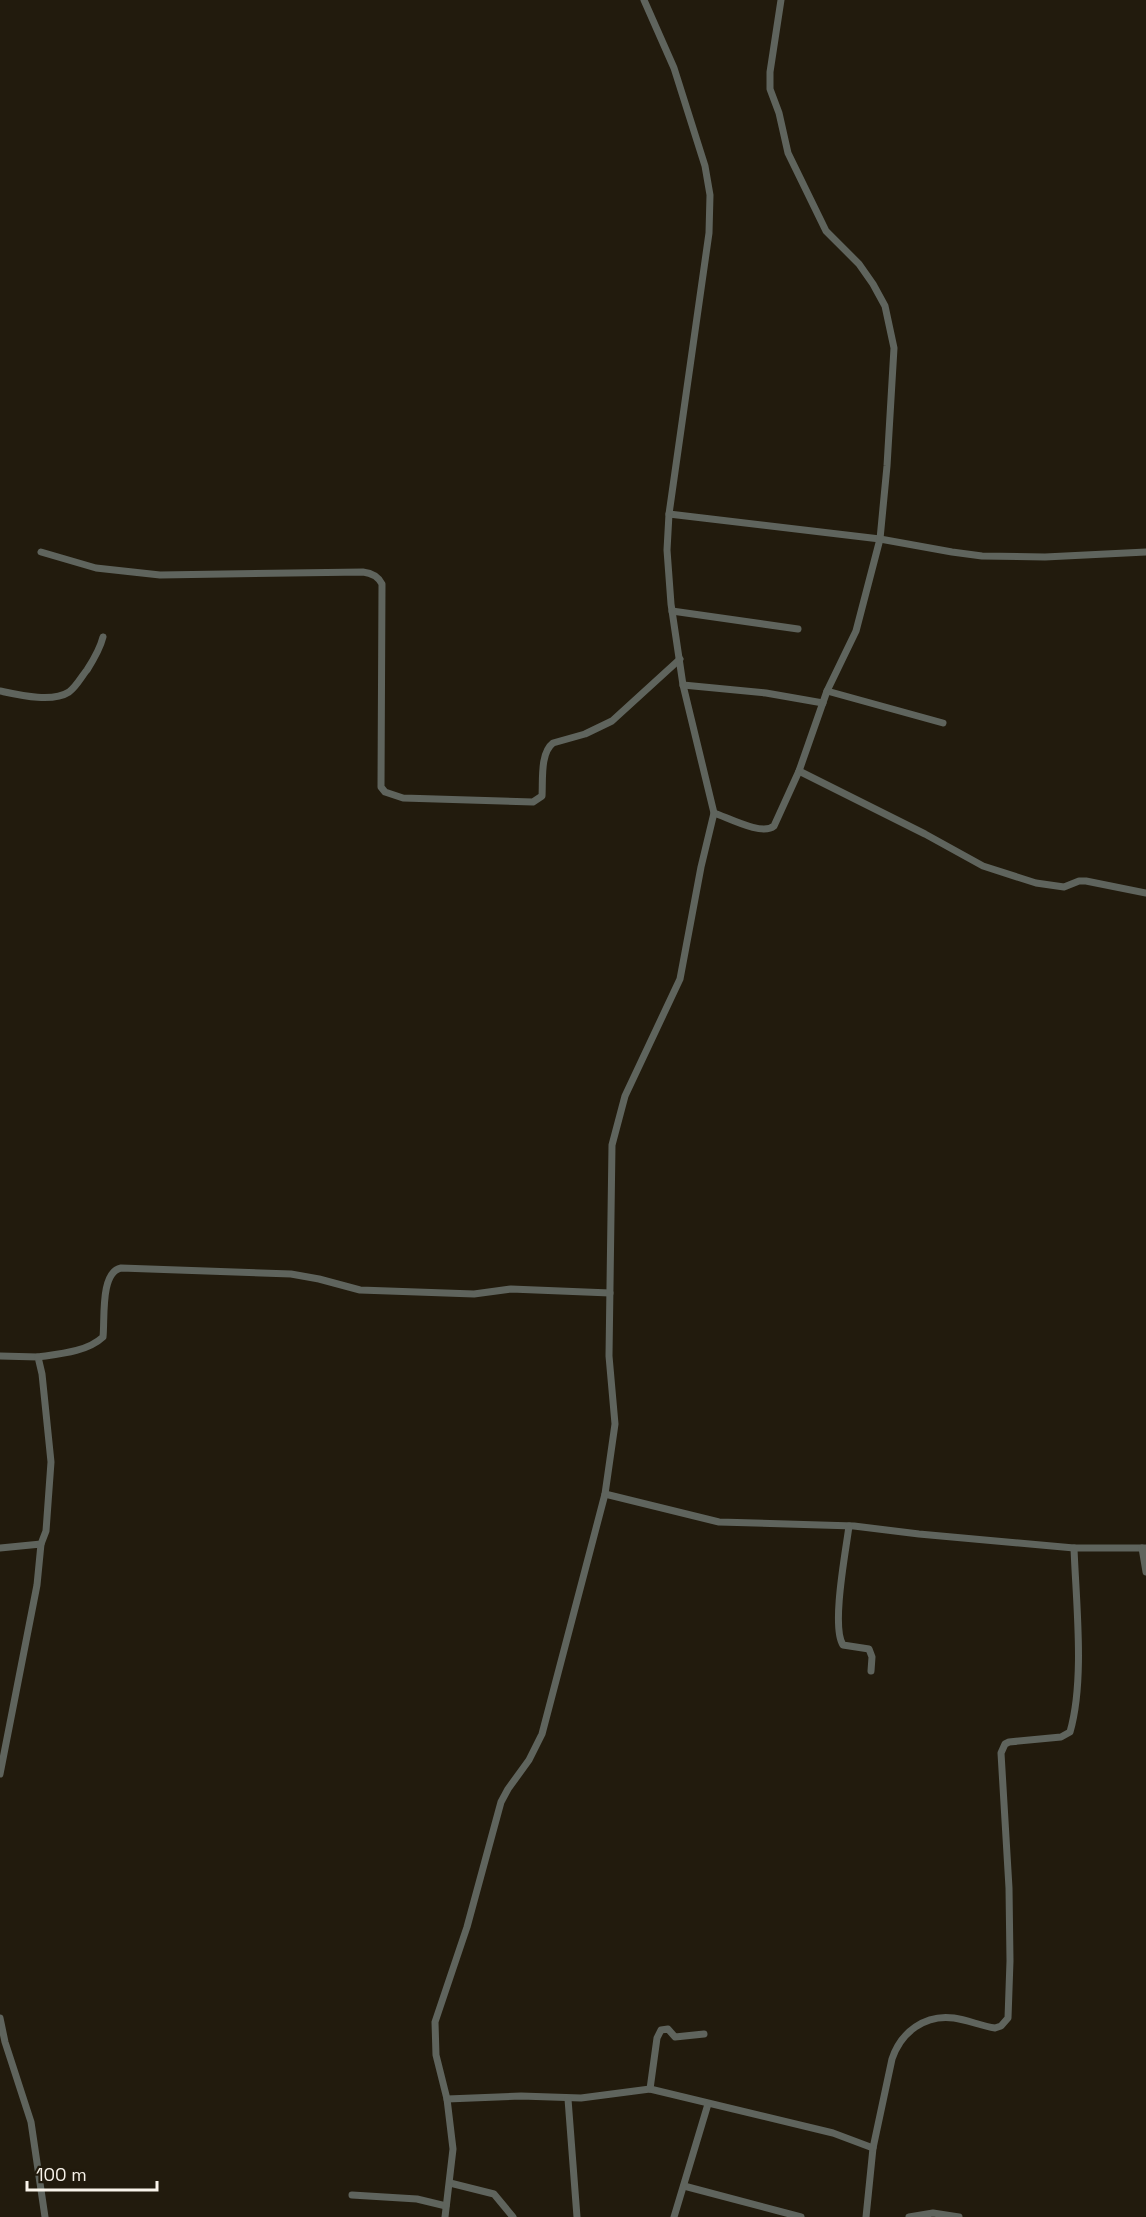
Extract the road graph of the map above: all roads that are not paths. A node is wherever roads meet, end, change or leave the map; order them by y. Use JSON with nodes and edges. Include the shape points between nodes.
{"nodes":[{"id":1,"x":644,"y":0,"type":"edge"},
{"id":2,"x":781,"y":0,"type":"edge"},
{"id":3,"x":669,"y":514,"type":"junction"},
{"id":4,"x":880,"y":539,"type":"junction"},
{"id":5,"x":41,"y":552,"type":"dead end"},
{"id":6,"x":1146,"y":552,"type":"edge"},
{"id":7,"x":672,"y":611,"type":"junction"},
{"id":8,"x":798,"y":629,"type":"dead end"},
{"id":9,"x":104,"y":637,"type":"dead end"},
{"id":10,"x":680,"y":659,"type":"junction"},
{"id":11,"x":683,"y":685,"type":"junction"},
{"id":12,"x":0,"y":691,"type":"edge"},
{"id":13,"x":827,"y":691,"type":"junction"},
{"id":14,"x":823,"y":703,"type":"junction"},
{"id":15,"x":943,"y":723,"type":"dead end"},
{"id":16,"x":799,"y":771,"type":"junction"},
{"id":17,"x":714,"y":813,"type":"junction"},
{"id":18,"x":1146,"y":893,"type":"edge"},
{"id":19,"x":610,"y":1293,"type":"junction"},
{"id":20,"x":0,"y":1356,"type":"edge"},
{"id":21,"x":38,"y":1357,"type":"junction"},
{"id":22,"x":605,"y":1494,"type":"junction"},
{"id":23,"x":849,"y":1526,"type":"junction"},
{"id":24,"x":41,"y":1544,"type":"junction"},
{"id":25,"x":0,"y":1548,"type":"edge"},
{"id":26,"x":1074,"y":1548,"type":"junction"},
{"id":27,"x":1144,"y":1548,"type":"edge"},
{"id":28,"x":1146,"y":1572,"type":"edge"},
{"id":29,"x":871,"y":1671,"type":"dead end"},
{"id":30,"x":0,"y":1774,"type":"edge"},
{"id":31,"x":0,"y":2018,"type":"edge"},
{"id":32,"x":704,"y":2034,"type":"dead end"},
{"id":33,"x":650,"y":2089,"type":"junction"},
{"id":34,"x":447,"y":2099,"type":"junction"},
{"id":35,"x":568,"y":2099,"type":"junction"},
{"id":36,"x":708,"y":2104,"type":"junction"},
{"id":37,"x":873,"y":2148,"type":"junction"},
{"id":38,"x":450,"y":2183,"type":"junction"},
{"id":39,"x":684,"y":2187,"type":"junction"},
{"id":40,"x":352,"y":2195,"type":"dead end"},
{"id":41,"x":447,"y":2206,"type":"junction"},
{"id":42,"x":45,"y":2217,"type":"edge"},
{"id":43,"x":445,"y":2217,"type":"edge"},
{"id":44,"x":513,"y":2217,"type":"edge"},
{"id":45,"x":577,"y":2217,"type":"edge"},
{"id":46,"x":674,"y":2217,"type":"edge"},
{"id":47,"x":801,"y":2217,"type":"edge"},
{"id":48,"x":866,"y":2217,"type":"edge"},
{"id":49,"x":909,"y":2217,"type":"edge"},
{"id":50,"x":960,"y":2217,"type":"edge"}],
"edges":[{"from":1,"to":3,"type":"street","via":[[674,68],[705,166],[710,195],[703,280]]},
{"from":2,"to":4,"type":"street","via":[[770,88],[788,153],[826,231],[873,284],[885,306],[894,341]]},
{"from":3,"to":4,"type":"street"},
{"from":3,"to":7,"type":"street","via":[[667,550]]},
{"from":4,"to":6,"type":"street","via":[[982,556]]},
{"from":4,"to":13,"type":"street","via":[[856,631]]},
{"from":5,"to":10,"type":"street","via":[[96,568],[160,575],[363,572],[379,578],[381,787],[403,798],[537,801],[542,796],[544,759],[551,744],[604,726]]},
{"from":7,"to":8,"type":"street"},
{"from":7,"to":10,"type":"street"},
{"from":9,"to":12,"type":"street","via":[[94,659],[67,693],[44,697]]},
{"from":10,"to":11,"type":"street"},
{"from":11,"to":14,"type":"street"},
{"from":11,"to":17,"type":"street"},
{"from":13,"to":14,"type":"street"},
{"from":13,"to":15,"type":"street"},
{"from":14,"to":16,"type":"street"},
{"from":16,"to":17,"type":"street","via":[[770,829],[761,830]]},
{"from":16,"to":18,"type":"street","via":[[976,863],[1009,876],[1064,887],[1086,881]]},
{"from":17,"to":19,"type":"street","via":[[680,979],[625,1096],[615,1132],[611,1164]]},
{"from":19,"to":21,"type":"street","via":[[360,1290],[268,1272],[120,1268],[109,1276],[103,1337],[88,1346]]},
{"from":19,"to":22,"type":"street","via":[[609,1356],[615,1424]]},
{"from":20,"to":21,"type":"street"},
{"from":21,"to":24,"type":"street","via":[[51,1462],[46,1531]]},
{"from":22,"to":23,"type":"street","via":[[719,1522]]},
{"from":22,"to":34,"type":"street","via":[[546,1722],[530,1760],[501,1802],[467,1927],[435,2022],[436,2055]]},
{"from":23,"to":26,"type":"street"},
{"from":23,"to":29,"type":"street","via":[[840,1640],[843,1645],[869,1649]]},
{"from":24,"to":25,"type":"street"},
{"from":24,"to":30,"type":"street","via":[[37,1585]]},
{"from":26,"to":27,"type":"street"},
{"from":26,"to":37,"type":"street","via":[[1078,1681],[1070,1732],[1061,1737],[1009,1742],[1001,1753],[1009,1888],[1008,2018],[995,2028],[939,2018],[903,2037],[892,2059]]},
{"from":27,"to":28,"type":"street"},
{"from":31,"to":42,"type":"street","via":[[4,2042],[31,2122]]},
{"from":32,"to":33,"type":"street","via":[[675,2037],[668,2029],[661,2030]]},
{"from":33,"to":35,"type":"street"},
{"from":33,"to":36,"type":"street"},
{"from":34,"to":35,"type":"street"},
{"from":34,"to":38,"type":"street","via":[[453,2149]]},
{"from":35,"to":45,"type":"street"},
{"from":36,"to":37,"type":"street","via":[[833,2133]]},
{"from":36,"to":39,"type":"street"},
{"from":37,"to":48,"type":"street"},
{"from":38,"to":41,"type":"street"},
{"from":38,"to":44,"type":"street","via":[[494,2194]]},
{"from":39,"to":46,"type":"street"},
{"from":39,"to":47,"type":"street"},
{"from":40,"to":41,"type":"street","via":[[417,2199]]},
{"from":41,"to":43,"type":"street"},
{"from":49,"to":50,"type":"street","via":[[933,2213]]}]}
